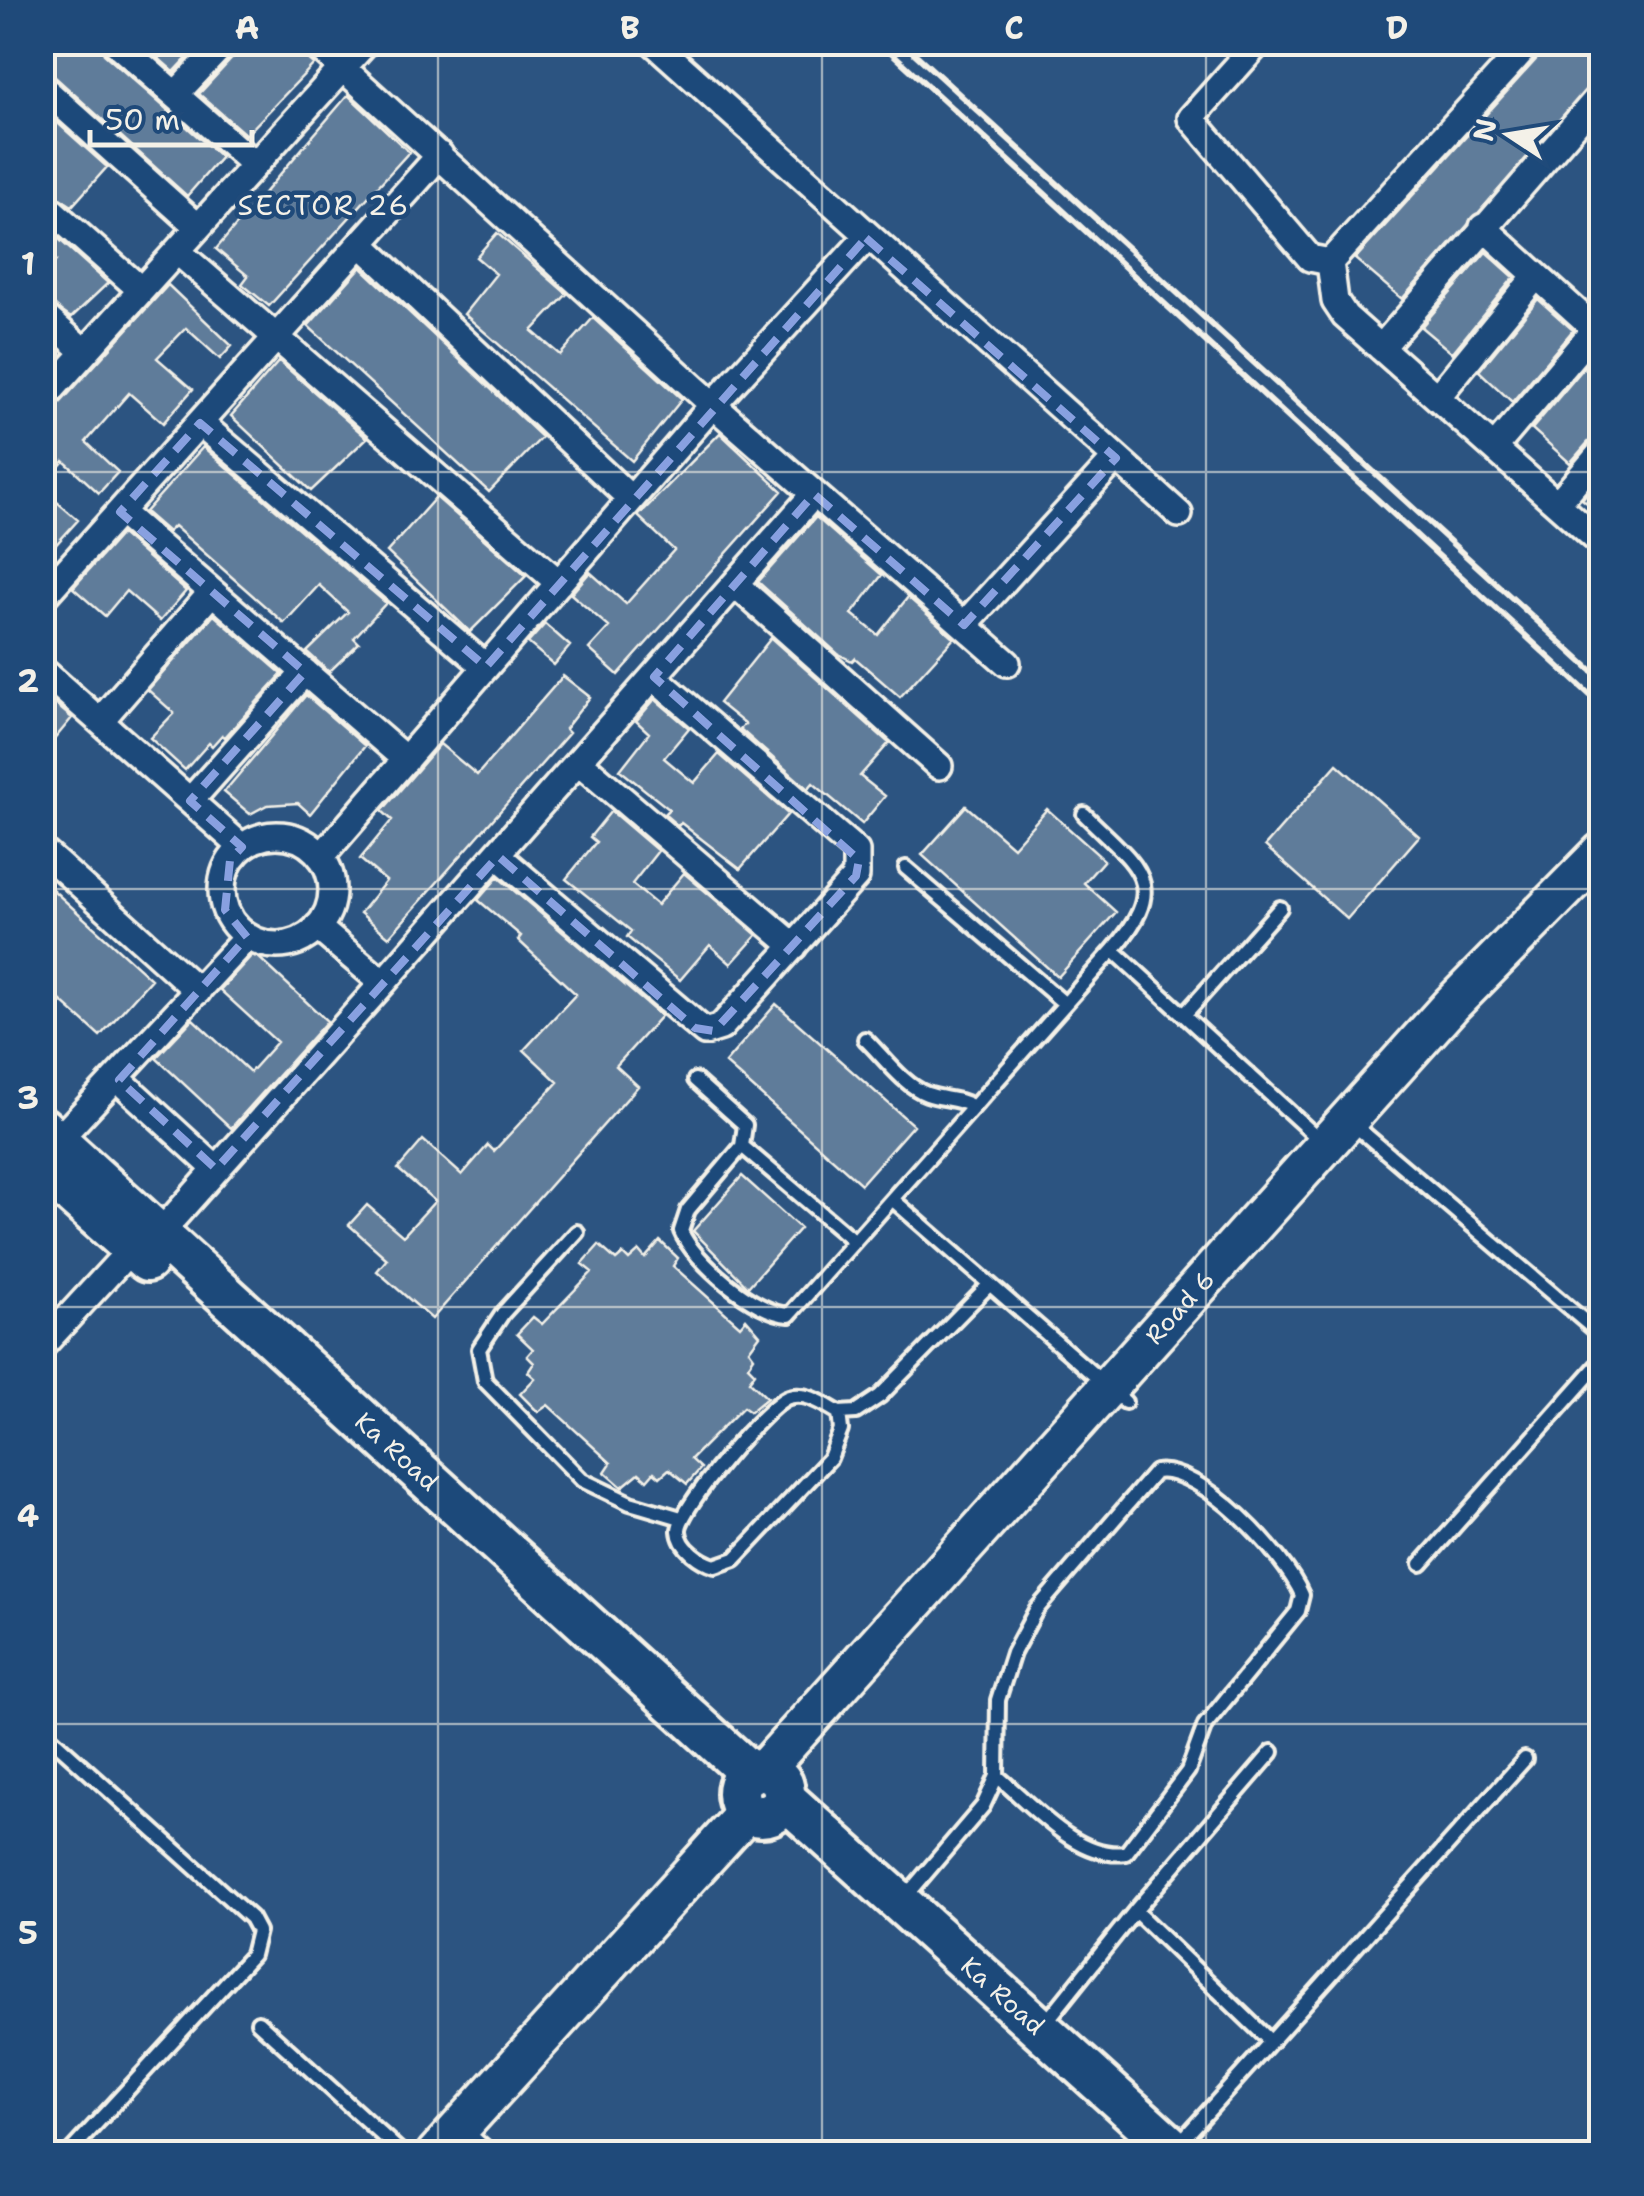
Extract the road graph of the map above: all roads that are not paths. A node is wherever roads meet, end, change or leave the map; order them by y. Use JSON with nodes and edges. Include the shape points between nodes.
{"nodes":[{"id":1,"x":115,"y":42,"type":"edge"},
{"id":2,"x":226,"y":42,"type":"edge"},
{"id":3,"x":314,"y":42,"type":"edge"},
{"id":4,"x":366,"y":42,"type":"edge"},
{"id":5,"x":653,"y":42,"type":"edge"},
{"id":6,"x":1258,"y":42,"type":"edge"},
{"id":7,"x":1530,"y":42,"type":"edge"},
{"id":8,"x":342,"y":68,"type":"junction"},
{"id":9,"x":42,"y":87,"type":"edge"},
{"id":10,"x":176,"y":94,"type":"junction"},
{"id":11,"x":1596,"y":109,"type":"edge"},
{"id":12,"x":440,"y":155,"type":"junction"},
{"id":13,"x":254,"y":164,"type":"junction"},
{"id":14,"x":42,"y":202,"type":"edge"},
{"id":15,"x":197,"y":226,"type":"junction"},
{"id":16,"x":1483,"y":227,"type":"junction"},
{"id":17,"x":866,"y":238,"type":"junction"},
{"id":18,"x":361,"y":244,"type":"junction"},
{"id":19,"x":177,"y":250,"type":"junction"},
{"id":20,"x":1330,"y":262,"type":"junction"},
{"id":21,"x":1536,"y":276,"type":"junction"},
{"id":22,"x":140,"y":289,"type":"junction"},
{"id":23,"x":42,"y":314,"type":"edge"},
{"id":24,"x":1598,"y":332,"type":"edge"},
{"id":25,"x":278,"y":336,"type":"junction"},
{"id":26,"x":1380,"y":348,"type":"junction"},
{"id":27,"x":85,"y":352,"type":"junction"},
{"id":28,"x":1438,"y":396,"type":"junction"},
{"id":29,"x":42,"y":400,"type":"edge"},
{"id":30,"x":713,"y":405,"type":"junction"},
{"id":31,"x":200,"y":423,"type":"junction"},
{"id":32,"x":1495,"y":447,"type":"junction"},
{"id":33,"x":1602,"y":451,"type":"edge"},
{"id":34,"x":1116,"y":458,"type":"junction"},
{"id":35,"x":814,"y":494,"type":"junction"},
{"id":36,"x":632,"y":499,"type":"junction"},
{"id":37,"x":1557,"y":504,"type":"junction"},
{"id":38,"x":120,"y":512,"type":"junction"},
{"id":39,"x":1179,"y":514,"type":"dead end"},
{"id":40,"x":1602,"y":544,"type":"edge"},
{"id":41,"x":559,"y":583,"type":"junction"},
{"id":42,"x":735,"y":584,"type":"junction"},
{"id":43,"x":212,"y":592,"type":"junction"},
{"id":44,"x":42,"y":598,"type":"edge"},
{"id":45,"x":964,"y":625,"type":"junction"},
{"id":46,"x":1007,"y":662,"type":"dead end"},
{"id":47,"x":486,"y":667,"type":"junction"},
{"id":48,"x":42,"y":670,"type":"edge"},
{"id":49,"x":304,"y":672,"type":"junction"},
{"id":50,"x":654,"y":677,"type":"junction"},
{"id":51,"x":100,"y":721,"type":"junction"},
{"id":52,"x":406,"y":760,"type":"junction"},
{"id":53,"x":579,"y":762,"type":"junction"},
{"id":54,"x":938,"y":766,"type":"dead end"},
{"id":55,"x":190,"y":801,"type":"junction"},
{"id":56,"x":1084,"y":814,"type":"dead end"},
{"id":57,"x":242,"y":847,"type":"junction"},
{"id":58,"x":42,"y":850,"type":"edge"},
{"id":59,"x":1602,"y":855,"type":"edge"},
{"id":60,"x":498,"y":856,"type":"junction"},
{"id":61,"x":322,"y":857,"type":"junction"},
{"id":62,"x":906,"y":868,"type":"dead end"},
{"id":63,"x":1280,"y":908,"type":"dead end"},
{"id":64,"x":317,"y":926,"type":"junction"},
{"id":65,"x":247,"y":937,"type":"junction"},
{"id":66,"x":794,"y":946,"type":"junction"},
{"id":67,"x":1113,"y":950,"type":"junction"},
{"id":68,"x":383,"y":983,"type":"junction"},
{"id":69,"x":198,"y":992,"type":"junction"},
{"id":70,"x":1065,"y":1004,"type":"junction"},
{"id":71,"x":1184,"y":1015,"type":"junction"},
{"id":72,"x":865,"y":1039,"type":"dead end"},
{"id":73,"x":119,"y":1080,"type":"junction"},
{"id":74,"x":695,"y":1080,"type":"dead end"},
{"id":75,"x":974,"y":1106,"type":"junction"},
{"id":76,"x":1348,"y":1134,"type":"junction"},
{"id":77,"x":47,"y":1146,"type":"edge"},
{"id":78,"x":742,"y":1146,"type":"junction"},
{"id":79,"x":216,"y":1170,"type":"junction"},
{"id":80,"x":892,"y":1199,"type":"junction"},
{"id":81,"x":578,"y":1232,"type":"dead end"},
{"id":82,"x":145,"y":1241,"type":"junction"},
{"id":83,"x":854,"y":1241,"type":"junction"},
{"id":84,"x":989,"y":1284,"type":"junction"},
{"id":85,"x":1602,"y":1336,"type":"edge"},
{"id":86,"x":42,"y":1346,"type":"edge"},
{"id":87,"x":1602,"y":1360,"type":"edge"},
{"id":88,"x":1117,"y":1395,"type":"junction"},
{"id":89,"x":839,"y":1413,"type":"junction"},
{"id":90,"x":681,"y":1518,"type":"junction"},
{"id":91,"x":1420,"y":1564,"type":"dead end"},
{"id":92,"x":42,"y":1730,"type":"edge"},
{"id":93,"x":1272,"y":1752,"type":"dead end"},
{"id":94,"x":1526,"y":1759,"type":"dead end"},
{"id":95,"x":996,"y":1776,"type":"junction"},
{"id":96,"x":762,"y":1792,"type":"junction"},
{"id":97,"x":900,"y":1903,"type":"junction"},
{"id":98,"x":1135,"y":1911,"type":"junction"},
{"id":99,"x":258,"y":2022,"type":"dead end"},
{"id":100,"x":1040,"y":2028,"type":"junction"},
{"id":101,"x":1269,"y":2040,"type":"junction"},
{"id":102,"x":458,"y":2146,"type":"edge"},
{"id":103,"x":1166,"y":2152,"type":"edge"},
{"id":104,"x":68,"y":2154,"type":"edge"},
{"id":105,"x":403,"y":2154,"type":"edge"}],
"edges":[{"from":1,"to":10,"type":"street"},
{"from":2,"to":10,"type":"street"},
{"from":3,"to":8,"type":"street"},
{"from":4,"to":8,"type":"street"},
{"from":5,"to":17,"type":"street"},
{"from":6,"to":20,"type":"street","via":[[1192,118],[1310,258]]},
{"from":7,"to":20,"type":"street"},
{"from":8,"to":12,"type":"street"},
{"from":8,"to":13,"type":"street"},
{"from":9,"to":15,"type":"street"},
{"from":10,"to":13,"type":"street"},
{"from":11,"to":16,"type":"street"},
{"from":12,"to":18,"type":"street"},
{"from":12,"to":30,"type":"street"},
{"from":13,"to":15,"type":"street"},
{"from":14,"to":22,"type":"street"},
{"from":15,"to":19,"type":"street"},
{"from":16,"to":21,"type":"street"},
{"from":16,"to":26,"type":"street"},
{"from":17,"to":30,"type":"street"},
{"from":17,"to":34,"type":"street"},
{"from":18,"to":25,"type":"street"},
{"from":18,"to":36,"type":"street"},
{"from":19,"to":22,"type":"street"},
{"from":19,"to":25,"type":"street"},
{"from":20,"to":26,"type":"street","via":[[1335,301]]},
{"from":21,"to":24,"type":"street"},
{"from":21,"to":28,"type":"street"},
{"from":22,"to":27,"type":"street"},
{"from":23,"to":27,"type":"street"},
{"from":24,"to":32,"type":"street"},
{"from":25,"to":31,"type":"street"},
{"from":25,"to":41,"type":"street"},
{"from":26,"to":28,"type":"street"},
{"from":27,"to":29,"type":"street"},
{"from":28,"to":32,"type":"street"},
{"from":30,"to":35,"type":"street"},
{"from":30,"to":36,"type":"street"},
{"from":31,"to":38,"type":"street"},
{"from":31,"to":47,"type":"street"},
{"from":32,"to":37,"type":"street"},
{"from":33,"to":37,"type":"street"},
{"from":34,"to":39,"type":"street"},
{"from":34,"to":45,"type":"street"},
{"from":35,"to":42,"type":"street"},
{"from":35,"to":45,"type":"street"},
{"from":36,"to":41,"type":"street"},
{"from":37,"to":40,"type":"street"},
{"from":38,"to":43,"type":"street"},
{"from":38,"to":44,"type":"street"},
{"from":41,"to":47,"type":"street"},
{"from":42,"to":50,"type":"street"},
{"from":42,"to":54,"type":"street"},
{"from":43,"to":49,"type":"street"},
{"from":43,"to":51,"type":"street"},
{"from":45,"to":46,"type":"street"},
{"from":47,"to":52,"type":"street"},
{"from":48,"to":51,"type":"street"},
{"from":49,"to":52,"type":"street"},
{"from":49,"to":55,"type":"street"},
{"from":50,"to":53,"type":"street"},
{"from":50,"to":66,"type":"street","via":[[856,851],[856,876]]},
{"from":51,"to":55,"type":"street"},
{"from":52,"to":61,"type":"street"},
{"from":53,"to":60,"type":"street"},
{"from":53,"to":66,"type":"street"},
{"from":55,"to":57,"type":"street"},
{"from":56,"to":67,"type":"lane","via":[[1131,861],[1146,888],[1145,907]]},
{"from":57,"to":61,"type":"street","via":[[274,834],[309,844]]},
{"from":57,"to":65,"type":"street","via":[[230,860],[222,893],[225,910]]},
{"from":58,"to":69,"type":"street"},
{"from":59,"to":76,"type":"street","name":"Road 6","via":[[1451,1005]]},
{"from":60,"to":66,"type":"street","via":[[705,1032],[721,1027]]},
{"from":60,"to":68,"type":"street"},
{"from":61,"to":64,"type":"street","via":[[332,888]]},
{"from":62,"to":70,"type":"lane"},
{"from":63,"to":71,"type":"lane"},
{"from":64,"to":65,"type":"street","via":[[281,945]]},
{"from":64,"to":68,"type":"street"},
{"from":65,"to":69,"type":"street"},
{"from":67,"to":70,"type":"lane"},
{"from":67,"to":71,"type":"lane"},
{"from":68,"to":79,"type":"street"},
{"from":69,"to":73,"type":"street"},
{"from":70,"to":75,"type":"lane"},
{"from":71,"to":76,"type":"lane"},
{"from":72,"to":75,"type":"lane","via":[[919,1090]]},
{"from":73,"to":77,"type":"street"},
{"from":73,"to":79,"type":"street"},
{"from":74,"to":78,"type":"lane","via":[[745,1125]]},
{"from":75,"to":80,"type":"lane"},
{"from":76,"to":85,"type":"lane"},
{"from":76,"to":88,"type":"street","name":"Road 6"},
{"from":77,"to":82,"type":"main road","name":"Ka Road"},
{"from":78,"to":83,"type":"lane"},
{"from":78,"to":83,"type":"lane","via":[[688,1210],[681,1231],[689,1250],[762,1309],[789,1315]]},
{"from":79,"to":82,"type":"street"},
{"from":80,"to":83,"type":"lane"},
{"from":80,"to":84,"type":"lane"},
{"from":81,"to":90,"type":"lane","via":[[479,1348],[485,1381],[582,1480]]},
{"from":82,"to":86,"type":"street"},
{"from":82,"to":96,"type":"main road","name":"Ka Road"},
{"from":84,"to":88,"type":"lane"},
{"from":84,"to":89,"type":"lane","via":[[880,1396],[856,1412]]},
{"from":87,"to":91,"type":"lane"},
{"from":88,"to":96,"type":"street","name":"Road 6"},
{"from":89,"to":90,"type":"lane","via":[[814,1398],[786,1397]]},
{"from":89,"to":90,"type":"lane","via":[[830,1458],[735,1559],[704,1563],[683,1544]]},
{"from":92,"to":104,"type":"lane","via":[[258,1931],[252,1955]]},
{"from":93,"to":98,"type":"lane"},
{"from":94,"to":101,"type":"lane"},
{"from":95,"to":95,"type":"lane","via":[[998,1700],[1013,1653],[1036,1610],[1155,1472],[1170,1469],[1190,1477],[1281,1557],[1302,1595],[1298,1612],[1205,1725],[1188,1771],[1126,1853],[1106,1856],[1087,1848]]},
{"from":95,"to":97,"type":"lane","via":[[984,1806]]},
{"from":96,"to":97,"type":"main road","name":"Ka Road"},
{"from":96,"to":102,"type":"street","name":"Road 6"},
{"from":96,"to":103,"type":"main road","name":"Ka Road"},
{"from":97,"to":100,"type":"main road","name":"Ka Road"},
{"from":98,"to":100,"type":"lane"},
{"from":98,"to":101,"type":"lane"},
{"from":99,"to":105,"type":"lane"},
{"from":100,"to":103,"type":"main road","name":"Ka Road"},
{"from":101,"to":103,"type":"lane"}]}
